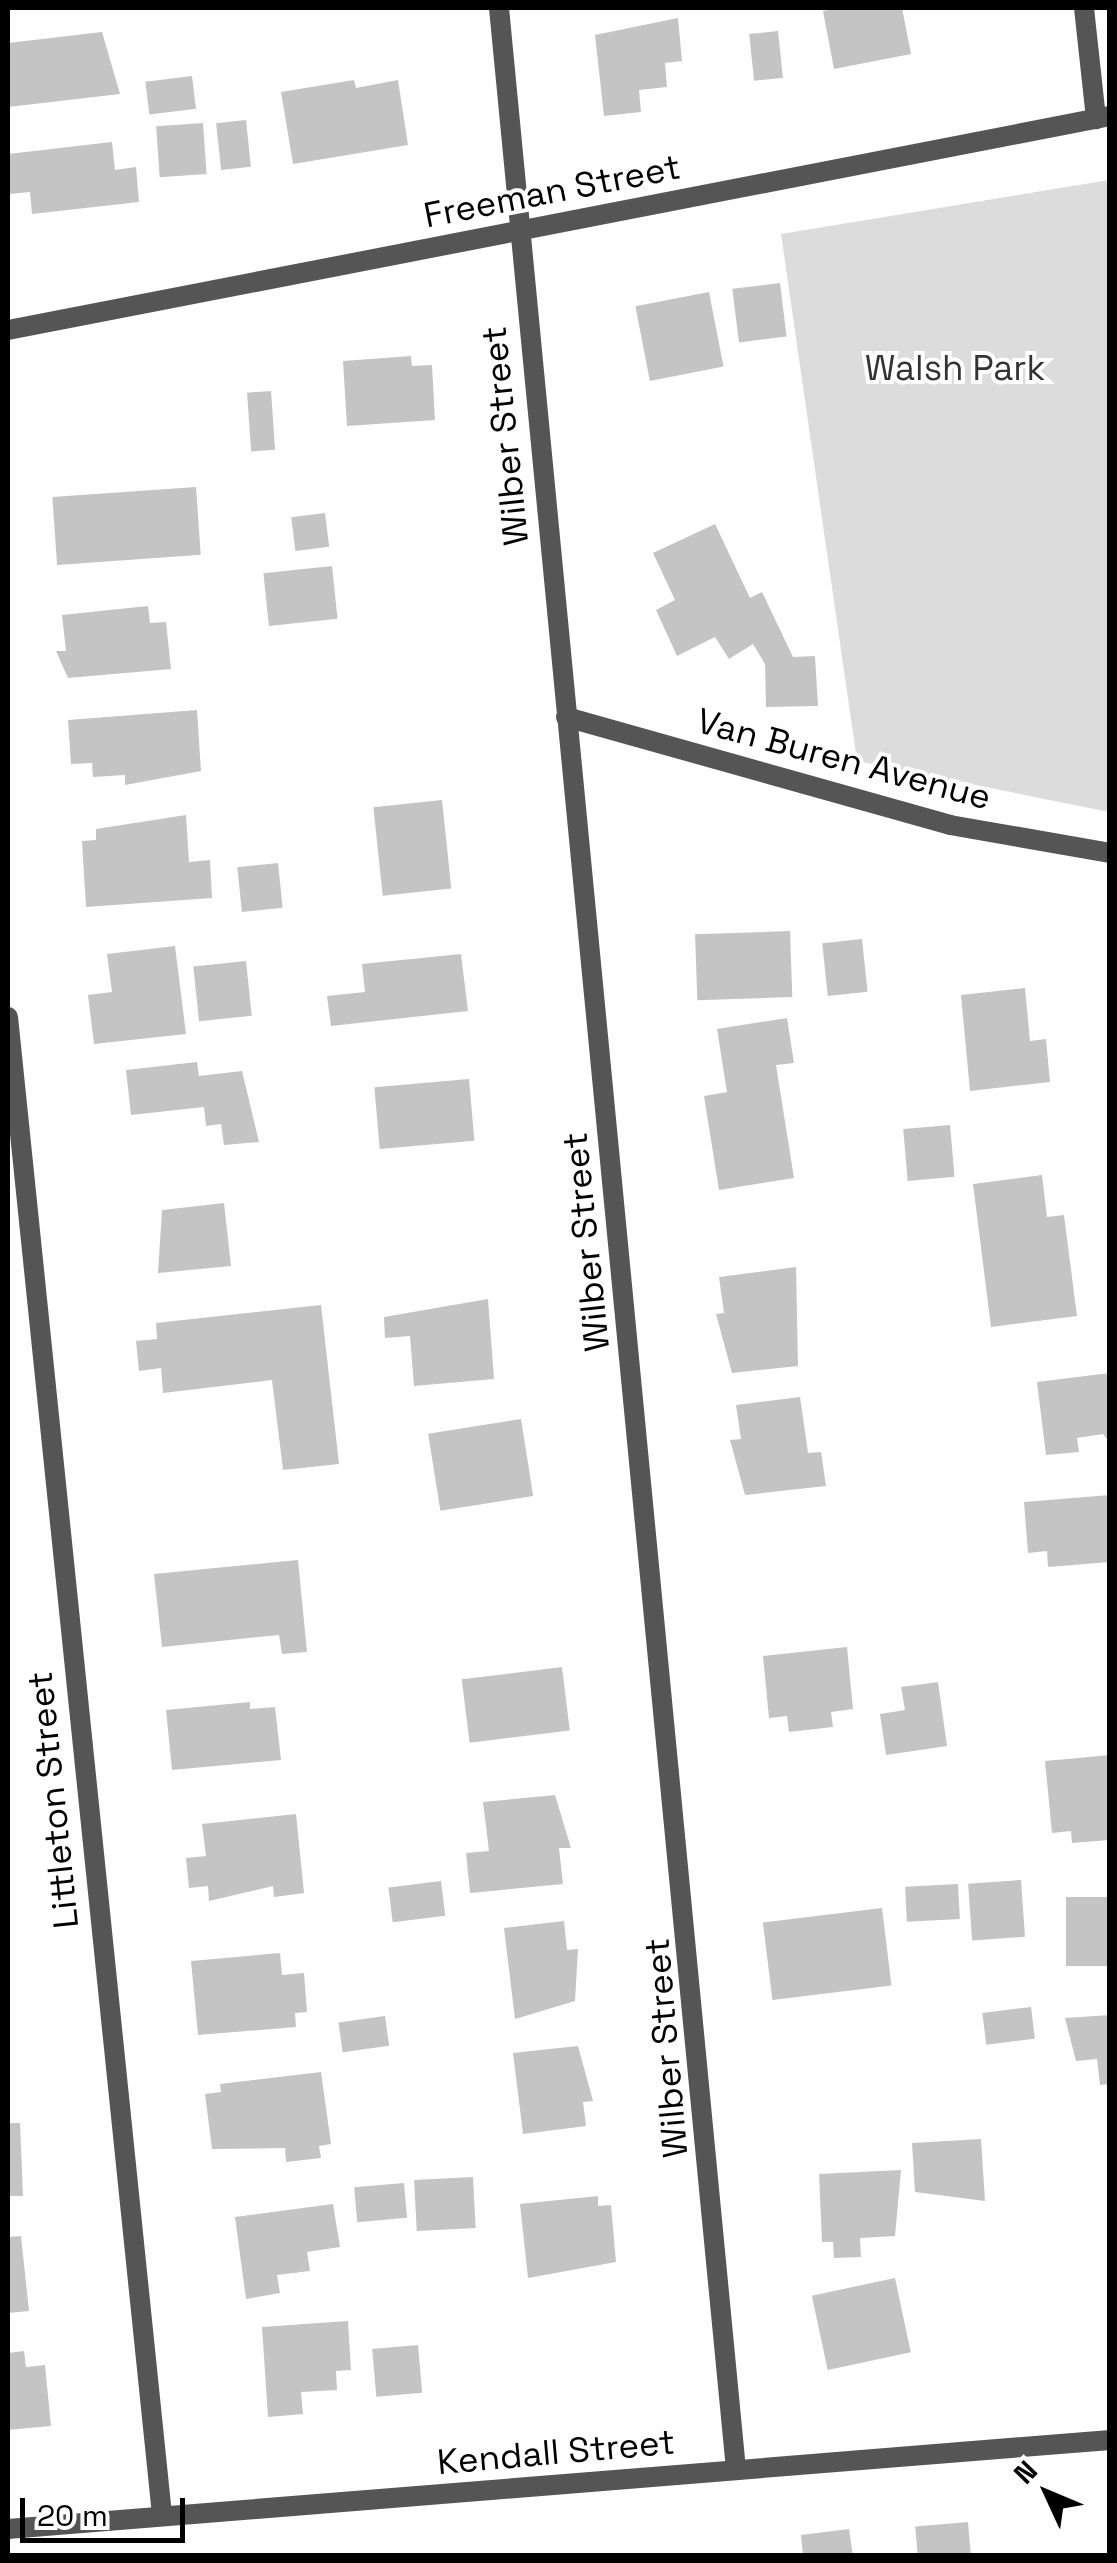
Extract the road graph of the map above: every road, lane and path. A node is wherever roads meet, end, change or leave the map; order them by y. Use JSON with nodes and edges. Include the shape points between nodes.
{"nodes":[{"id":1,"x":499,"y":8,"type":"edge"},
{"id":2,"x":1084,"y":8,"type":"edge"},
{"id":3,"x":1103,"y":118,"type":"edge"},
{"id":4,"x":518,"y":230,"type":"junction"},
{"id":5,"x":8,"y":330,"type":"edge"},
{"id":6,"x":566,"y":717,"type":"junction"},
{"id":7,"x":1110,"y":852,"type":"edge"},
{"id":8,"x":8,"y":1017,"type":"edge"},
{"id":9,"x":1110,"y":2440,"type":"edge"},
{"id":10,"x":736,"y":2470,"type":"junction"},
{"id":11,"x":162,"y":2516,"type":"junction"},
{"id":12,"x":8,"y":2529,"type":"edge"}],
"edges":[{"from":1,"to":4,"type":"street","name":"Wilber Street"},
{"from":2,"to":3,"type":"street"},
{"from":3,"to":4,"type":"street","name":"Freeman Street"},
{"from":4,"to":5,"type":"street","name":"Freeman Street"},
{"from":4,"to":6,"type":"street","name":"Wilber Street"},
{"from":6,"to":7,"type":"street","name":"Van Buren Avenue","via":[[950,826]]},
{"from":6,"to":10,"type":"street","name":"Wilber Street"},
{"from":8,"to":11,"type":"street","name":"Littleton Street"},
{"from":9,"to":10,"type":"street","name":"Kendall Street"},
{"from":10,"to":11,"type":"street","name":"Kendall Street"},
{"from":11,"to":12,"type":"street","name":"Kendall Street"}]}
